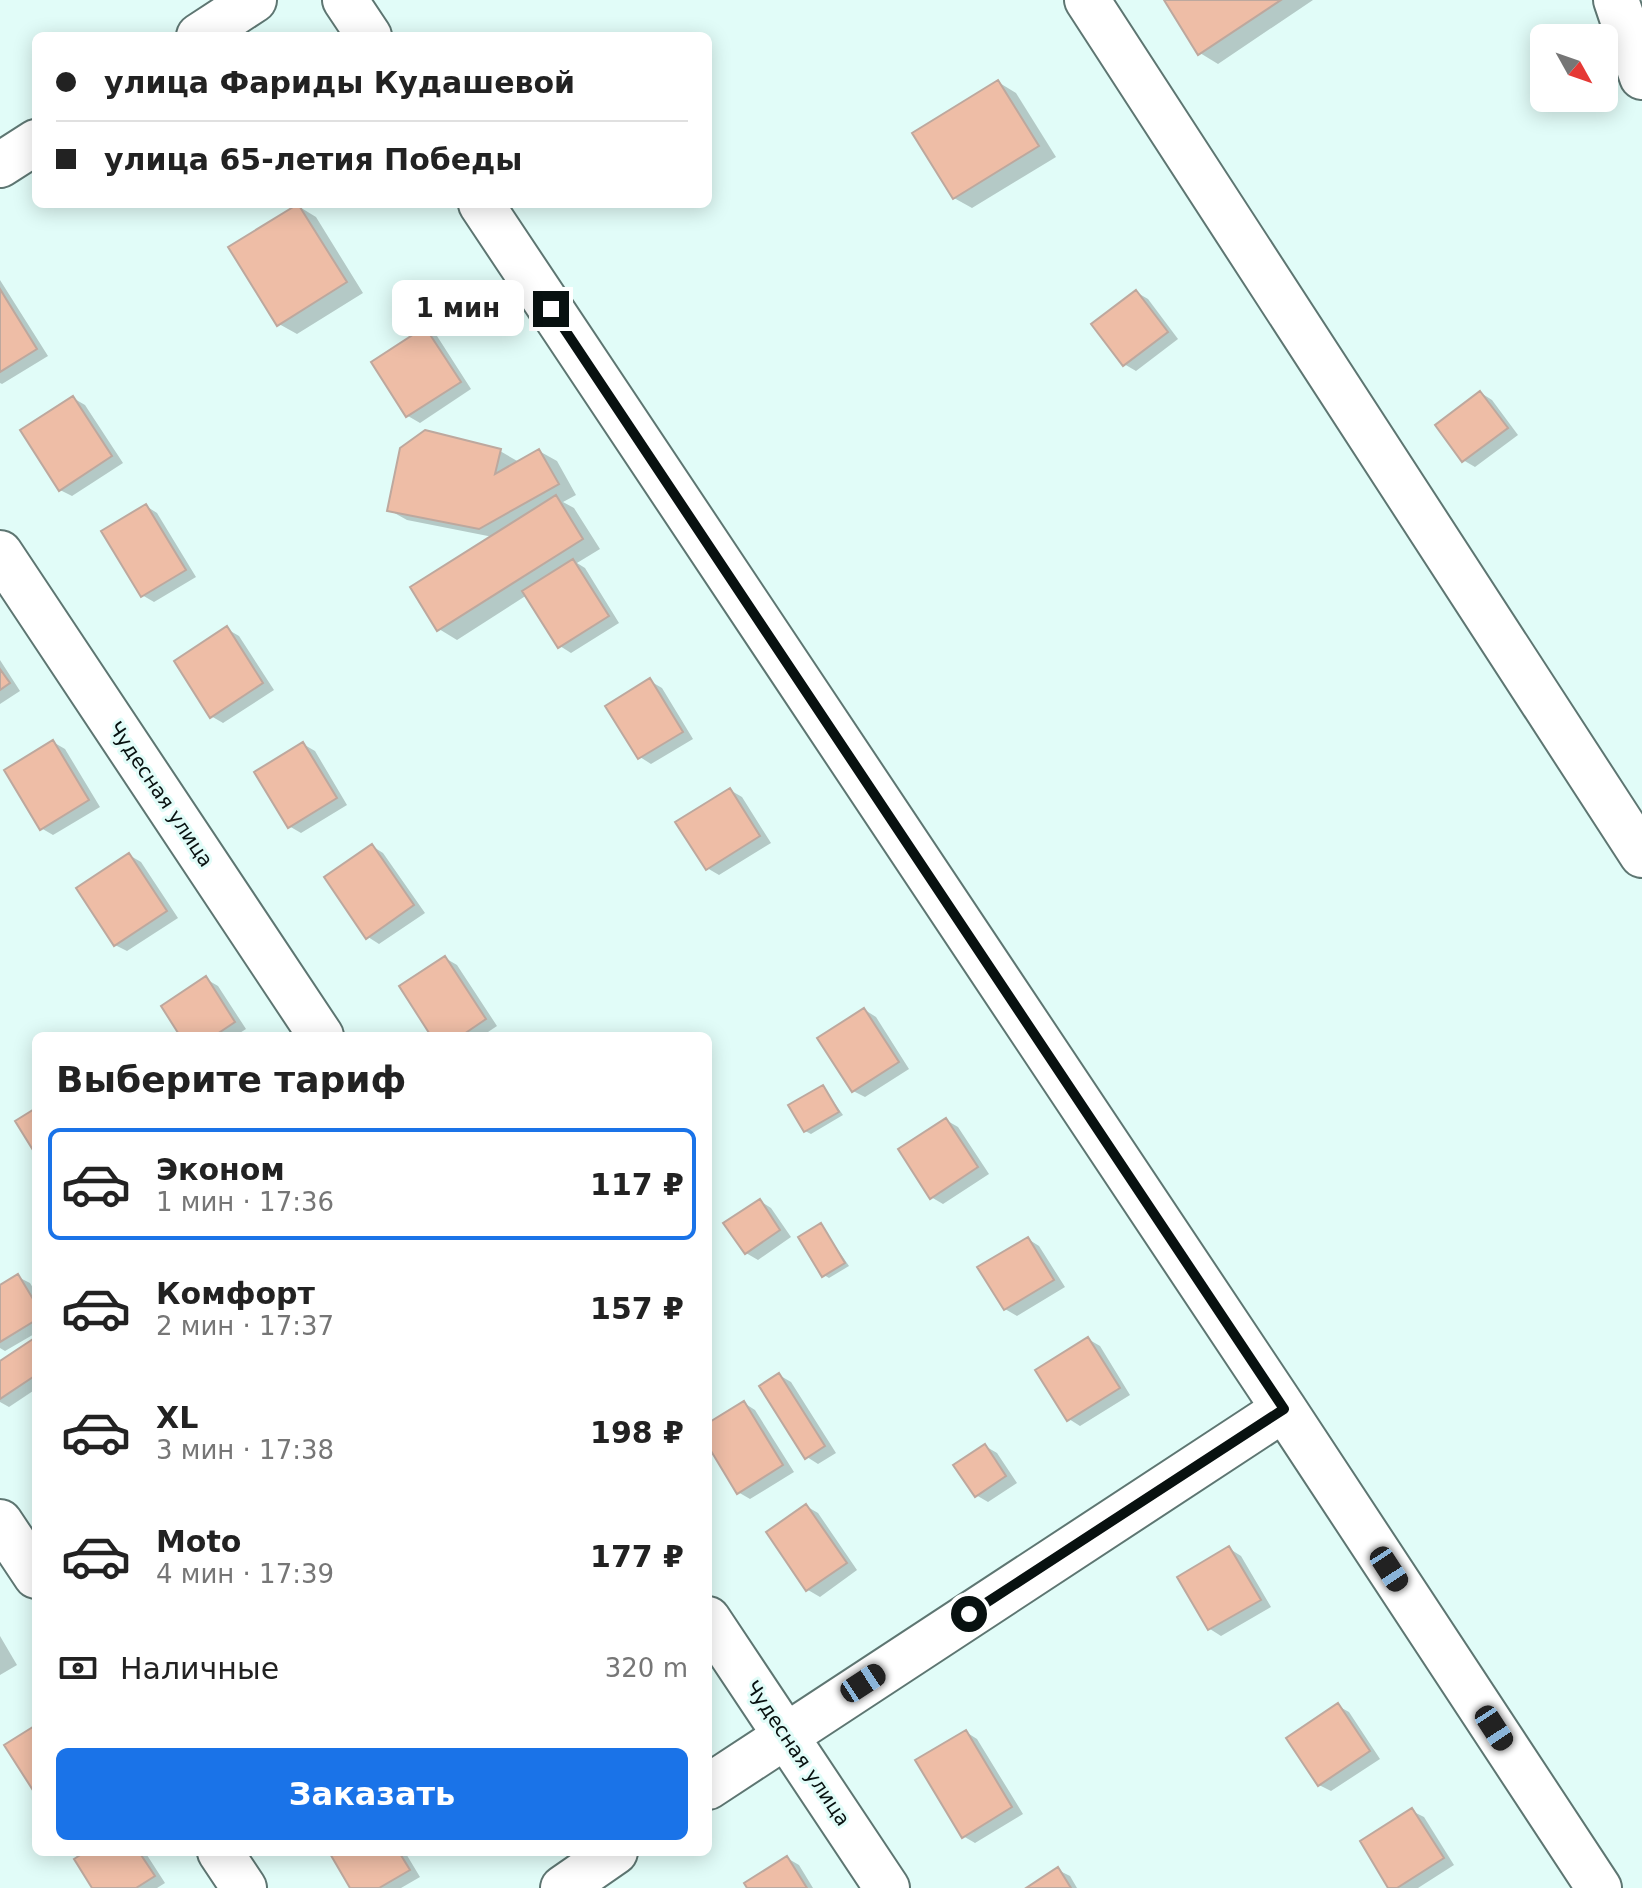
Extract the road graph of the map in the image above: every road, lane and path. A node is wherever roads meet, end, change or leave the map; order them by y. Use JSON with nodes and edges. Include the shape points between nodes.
{"nodes":[{"id":1,"x":254,"y":0,"type":"edge"},
{"id":2,"x":345,"y":0,"type":"edge"},
{"id":3,"x":1087,"y":0,"type":"edge"},
{"id":4,"x":1616,"y":0,"type":"edge"},
{"id":5,"x":205,"y":32,"type":"edge"},
{"id":6,"x":366,"y":32,"type":"edge"},
{"id":7,"x":1642,"y":77,"type":"edge"},
{"id":8,"x":32,"y":145,"type":"edge"},
{"id":9,"x":0,"y":165,"type":"edge"},
{"id":10,"x":484,"y":208,"type":"edge"},
{"id":11,"x":0,"y":553,"type":"edge"},
{"id":12,"x":1642,"y":855,"type":"edge"},
{"id":13,"x":318,"y":1032,"type":"edge"},
{"id":14,"x":1284,"y":1409,"type":"junction"},
{"id":15,"x":0,"y":1522,"type":"edge"},
{"id":16,"x":32,"y":1570,"type":"edge"},
{"id":17,"x":712,"y":1625,"type":"edge"},
{"id":18,"x":784,"y":1734,"type":"junction"},
{"id":19,"x":712,"y":1784,"type":"edge"},
{"id":20,"x":223,"y":1856,"type":"edge"},
{"id":21,"x":609,"y":1856,"type":"edge"},
{"id":22,"x":244,"y":1888,"type":"edge"},
{"id":23,"x":563,"y":1888,"type":"edge"},
{"id":24,"x":887,"y":1888,"type":"edge"},
{"id":25,"x":1599,"y":1888,"type":"edge"}],
"edges":[{"from":1,"to":5,"type":"street"},
{"from":2,"to":6,"type":"street"},
{"from":3,"to":12,"type":"street"},
{"from":4,"to":7,"type":"street"},
{"from":8,"to":9,"type":"street"},
{"from":10,"to":14,"type":"street"},
{"from":11,"to":13,"type":"street","name":"Чудесная улица"},
{"from":14,"to":18,"type":"street"},
{"from":14,"to":25,"type":"street"},
{"from":15,"to":16,"type":"street"},
{"from":17,"to":18,"type":"street","name":"Чудесная улица"},
{"from":18,"to":19,"type":"street"},
{"from":18,"to":24,"type":"street","name":"Чудесная улица"},
{"from":20,"to":22,"type":"street"},
{"from":21,"to":23,"type":"street"}]}
